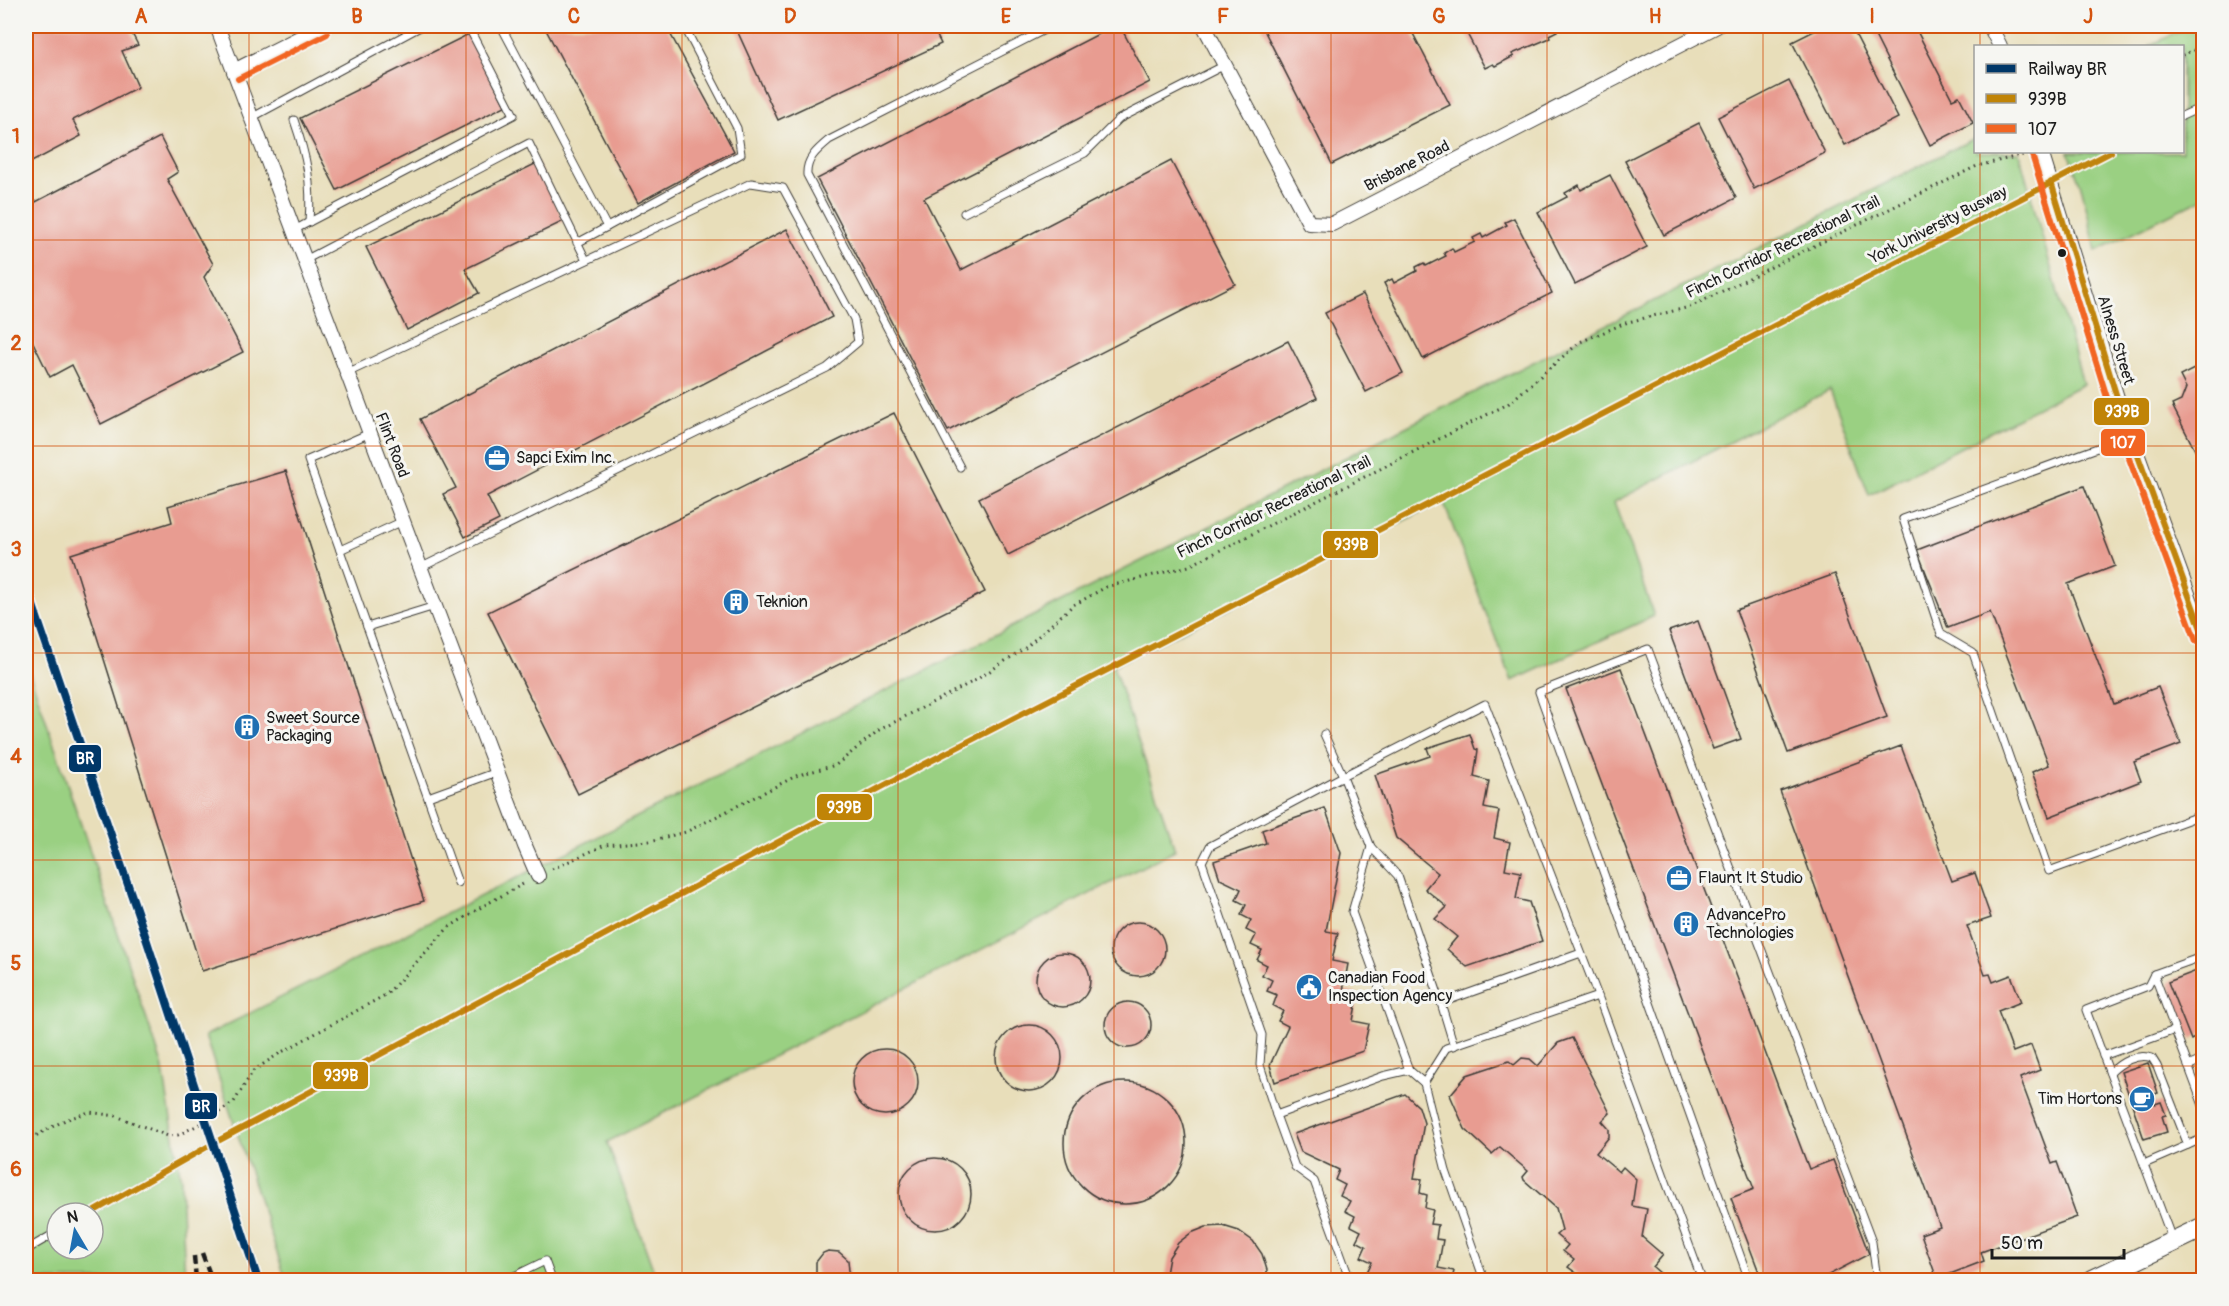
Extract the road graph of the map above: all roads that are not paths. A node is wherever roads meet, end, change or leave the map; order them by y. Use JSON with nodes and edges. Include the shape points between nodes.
{"nodes":[{"id":1,"x":217,"y":26,"type":"edge"},
{"id":2,"x":323,"y":26,"type":"edge"},
{"id":3,"x":422,"y":26,"type":"edge"},
{"id":4,"x":468,"y":26,"type":"edge"},
{"id":5,"x":501,"y":26,"type":"edge"},
{"id":6,"x":684,"y":26,"type":"edge"},
{"id":7,"x":1052,"y":26,"type":"edge"},
{"id":8,"x":1204,"y":26,"type":"edge"},
{"id":9,"x":1718,"y":26,"type":"edge"},
{"id":10,"x":1990,"y":26,"type":"edge"},
{"id":11,"x":2000,"y":45,"type":"edge"},
{"id":12,"x":1225,"y":65,"type":"junction"},
{"id":13,"x":234,"y":71,"type":"junction"},
{"id":14,"x":2204,"y":106,"type":"edge"},
{"id":15,"x":2184,"y":115,"type":"edge"},
{"id":16,"x":251,"y":118,"type":"junction"},
{"id":17,"x":294,"y":120,"type":"dead end"},
{"id":18,"x":2041,"y":153,"type":"edge"},
{"id":19,"x":2109,"y":153,"type":"edge"},
{"id":20,"x":2051,"y":182,"type":"junction"},
{"id":21,"x":964,"y":213,"type":"dead end"},
{"id":22,"x":309,"y":222,"type":"junction"},
{"id":23,"x":607,"y":227,"type":"junction"},
{"id":24,"x":294,"y":230,"type":"junction"},
{"id":25,"x":577,"y":243,"type":"junction"},
{"id":26,"x":305,"y":260,"type":"junction"},
{"id":27,"x":586,"y":260,"type":"junction"},
{"id":28,"x":347,"y":373,"type":"junction"},
{"id":29,"x":370,"y":433,"type":"junction"},
{"id":30,"x":2130,"y":436,"type":"junction"},
{"id":31,"x":960,"y":467,"type":"dead end"},
{"id":32,"x":403,"y":521,"type":"junction"},
{"id":33,"x":340,"y":550,"type":"junction"},
{"id":34,"x":420,"y":568,"type":"junction"},
{"id":35,"x":435,"y":606,"type":"junction"},
{"id":36,"x":368,"y":627,"type":"junction"},
{"id":37,"x":2204,"y":638,"type":"edge"},
{"id":38,"x":1324,"y":734,"type":"dead end"},
{"id":39,"x":497,"y":772,"type":"junction"},
{"id":40,"x":1343,"y":776,"type":"junction"},
{"id":41,"x":428,"y":797,"type":"junction"},
{"id":42,"x":2204,"y":814,"type":"edge"},
{"id":43,"x":1371,"y":847,"type":"junction"},
{"id":44,"x":538,"y":876,"type":"road end"},
{"id":45,"x":458,"y":884,"type":"dead end"},
{"id":46,"x":1581,"y":953,"type":"junction"},
{"id":47,"x":2204,"y":956,"type":"edge"},
{"id":48,"x":2154,"y":974,"type":"junction"},
{"id":49,"x":1598,"y":996,"type":"junction"},
{"id":50,"x":1441,"y":1003,"type":"junction"},
{"id":51,"x":2175,"y":1030,"type":"junction"},
{"id":52,"x":1454,"y":1046,"type":"junction"},
{"id":53,"x":2103,"y":1056,"type":"junction"},
{"id":54,"x":2204,"y":1059,"type":"edge"},
{"id":55,"x":2188,"y":1066,"type":"junction"},
{"id":56,"x":1409,"y":1070,"type":"junction"},
{"id":57,"x":2110,"y":1073,"type":"junction"},
{"id":58,"x":1424,"y":1083,"type":"junction"},
{"id":59,"x":2204,"y":1108,"type":"edge"},
{"id":60,"x":1276,"y":1115,"type":"junction"},
{"id":61,"x":2204,"y":1138,"type":"edge"},
{"id":62,"x":2188,"y":1145,"type":"junction"},
{"id":63,"x":2144,"y":1164,"type":"junction"},
{"id":64,"x":105,"y":1205,"type":"edge"},
{"id":65,"x":2204,"y":1227,"type":"edge"},
{"id":66,"x":45,"y":1239,"type":"edge"},
{"id":67,"x":2173,"y":1241,"type":"junction"},
{"id":68,"x":26,"y":1250,"type":"edge"},
{"id":69,"x":506,"y":1281,"type":"edge"},
{"id":70,"x":552,"y":1281,"type":"edge"},
{"id":71,"x":1350,"y":1281,"type":"edge"},
{"id":72,"x":1484,"y":1281,"type":"edge"},
{"id":73,"x":1702,"y":1281,"type":"edge"},
{"id":74,"x":1749,"y":1281,"type":"edge"},
{"id":75,"x":1877,"y":1281,"type":"edge"},
{"id":76,"x":2093,"y":1281,"type":"edge"}],
"edges":[{"from":1,"to":13,"type":"street","name":"Flint Road"},
{"from":2,"to":13,"type":"street"},
{"from":3,"to":16,"type":"lane"},
{"from":4,"to":22,"type":"lane","via":[[514,115]]},
{"from":5,"to":23,"type":"lane"},
{"from":6,"to":23,"type":"lane","via":[[737,128],[741,154]]},
{"from":7,"to":31,"type":"lane","via":[[829,140],[812,156],[806,169]]},
{"from":8,"to":12,"type":"street","name":"Brisbane Road"},
{"from":9,"to":12,"type":"street","name":"Brisbane Road","via":[[1332,224],[1309,223]]},
{"from":10,"to":11,"type":"street"},
{"from":12,"to":21,"type":"lane","via":[[1119,119],[1085,153]]},
{"from":13,"to":16,"type":"street","name":"Flint Road"},
{"from":14,"to":15,"type":"lane"},
{"from":16,"to":24,"type":"street","name":"Flint Road"},
{"from":17,"to":22,"type":"lane","via":[[307,159]]},
{"from":18,"to":20,"type":"street","name":"Alness Street"},
{"from":19,"to":20,"type":"lane","name":"York University Busway"},
{"from":20,"to":30,"type":"street","name":"Alness Street"},
{"from":20,"to":64,"type":"lane","name":"York University Busway","via":[[921,766]]},
{"from":22,"to":24,"type":"lane"},
{"from":23,"to":25,"type":"lane"},
{"from":24,"to":26,"type":"street","name":"Flint Road"},
{"from":25,"to":26,"type":"lane","via":[[529,143]]},
{"from":25,"to":27,"type":"lane"},
{"from":26,"to":28,"type":"street","name":"Flint Road"},
{"from":27,"to":28,"type":"lane"},
{"from":27,"to":34,"type":"lane","via":[[751,183],[783,188],[854,319],[858,342],[827,368]]},
{"from":28,"to":29,"type":"street","name":"Flint Road"},
{"from":29,"to":32,"type":"street","name":"Flint Road"},
{"from":29,"to":33,"type":"lane","via":[[309,460]]},
{"from":30,"to":37,"type":"street","name":"Alness Street"},
{"from":30,"to":42,"type":"lane","via":[[1903,519],[1941,634],[1973,653],[2049,871]]},
{"from":32,"to":33,"type":"lane"},
{"from":32,"to":34,"type":"street","name":"Flint Road"},
{"from":33,"to":36,"type":"lane"},
{"from":34,"to":35,"type":"street","name":"Flint Road"},
{"from":35,"to":36,"type":"lane"},
{"from":35,"to":39,"type":"street","name":"Flint Road"},
{"from":36,"to":41,"type":"lane"},
{"from":38,"to":40,"type":"lane"},
{"from":39,"to":41,"type":"lane"},
{"from":39,"to":44,"type":"street","name":"Flint Road"},
{"from":40,"to":43,"type":"lane"},
{"from":40,"to":46,"type":"lane","via":[[1485,704]]},
{"from":40,"to":60,"type":"lane","via":[[1210,846],[1203,862],[1262,1035],[1260,1065]]},
{"from":41,"to":45,"type":"lane"},
{"from":43,"to":50,"type":"lane","via":[[1398,876]]},
{"from":43,"to":56,"type":"lane","via":[[1352,912]]},
{"from":46,"to":49,"type":"lane"},
{"from":46,"to":50,"type":"lane"},
{"from":47,"to":48,"type":"lane"},
{"from":48,"to":51,"type":"lane"},
{"from":48,"to":53,"type":"lane","via":[[2148,986],[2086,1010]]},
{"from":49,"to":52,"type":"lane"},
{"from":49,"to":73,"type":"lane"},
{"from":50,"to":52,"type":"lane"},
{"from":51,"to":53,"type":"lane"},
{"from":51,"to":55,"type":"lane"},
{"from":52,"to":58,"type":"lane","via":[[1446,1048]]},
{"from":53,"to":57,"type":"lane"},
{"from":54,"to":55,"type":"lane"},
{"from":55,"to":59,"type":"lane"},
{"from":56,"to":58,"type":"lane"},
{"from":56,"to":60,"type":"lane"},
{"from":57,"to":62,"type":"lane","via":[[2133,1058],[2152,1058]]},
{"from":57,"to":63,"type":"lane"},
{"from":58,"to":72,"type":"lane","via":[[1446,1171]]},
{"from":60,"to":71,"type":"lane","via":[[1295,1167],[1314,1181]]},
{"from":61,"to":62,"type":"lane"},
{"from":62,"to":63,"type":"lane"},
{"from":63,"to":67,"type":"lane"},
{"from":65,"to":67,"type":"main road"},
{"from":66,"to":68,"type":"lane"},
{"from":67,"to":76,"type":"main road"},
{"from":69,"to":70,"type":"lane","via":[[545,1261]]},
{"from":74,"to":75,"type":"lane","via":[[1539,692],[1648,649],[1872,1242]]}]}
